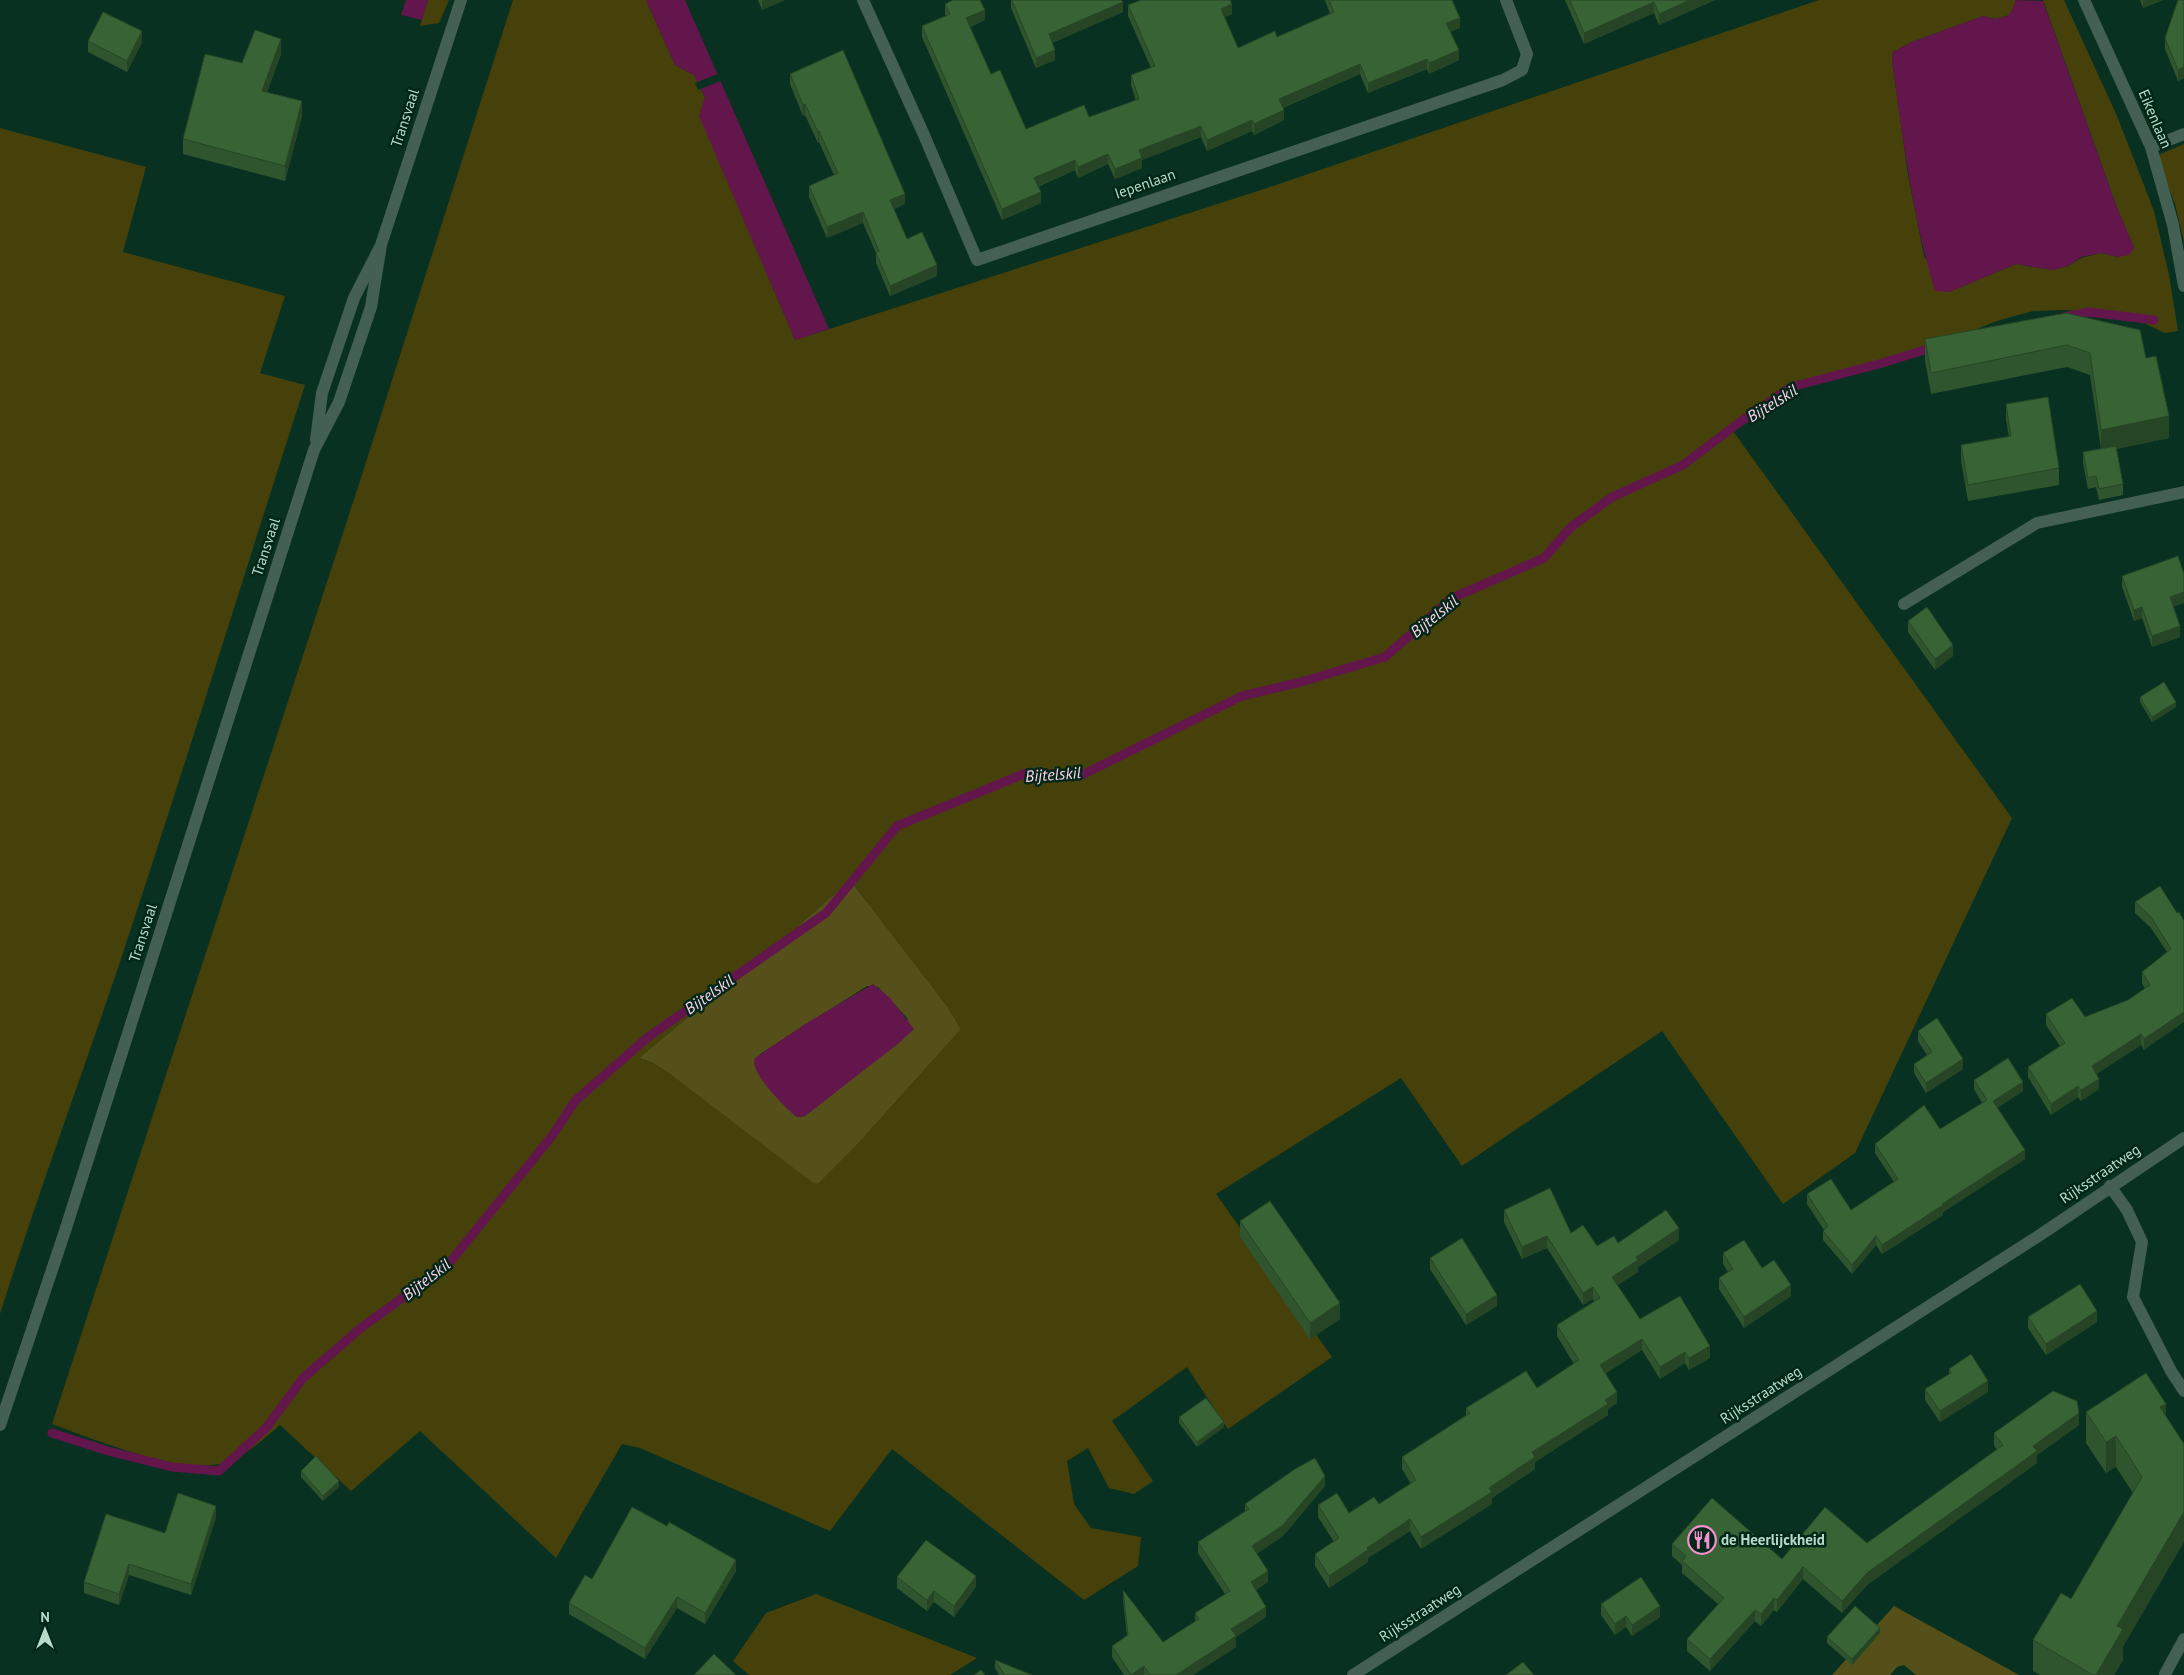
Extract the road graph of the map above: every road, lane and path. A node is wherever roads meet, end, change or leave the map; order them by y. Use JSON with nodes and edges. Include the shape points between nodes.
{"nodes":[{"id":1,"x":461,"y":0,"type":"edge"},
{"id":2,"x":863,"y":0,"type":"edge"},
{"id":3,"x":1506,"y":0,"type":"edge"},
{"id":4,"x":2084,"y":0,"type":"edge"},
{"id":5,"x":2184,"y":134,"type":"edge"},
{"id":6,"x":2151,"y":147,"type":"junction"},
{"id":7,"x":381,"y":245,"type":"junction"},
{"id":8,"x":2184,"y":286,"type":"edge"},
{"id":9,"x":314,"y":450,"type":"junction"},
{"id":10,"x":2184,"y":492,"type":"edge"},
{"id":11,"x":1904,"y":604,"type":"dead end"},
{"id":12,"x":2184,"y":1138,"type":"edge"},
{"id":13,"x":2110,"y":1186,"type":"junction"},
{"id":14,"x":2184,"y":1392,"type":"edge"},
{"id":15,"x":0,"y":1425,"type":"edge"},
{"id":16,"x":2184,"y":1638,"type":"edge"},
{"id":17,"x":2165,"y":1674,"type":"dead end"},
{"id":18,"x":1353,"y":1675,"type":"edge"}],
"edges":[{"from":1,"to":7,"type":"street","name":"Transvaal"},
{"from":2,"to":3,"type":"street","name":"Iepenlaan","via":[[977,260],[1503,80],[1522,70],[1526,54]]},
{"from":4,"to":6,"type":"street","name":"Eikenlaan"},
{"from":5,"to":6,"type":"street"},
{"from":6,"to":8,"type":"street","name":"Eikenlaan","via":[[2173,225]]},
{"from":7,"to":9,"type":"street","name":"Transvaal","via":[[354,298],[325,384]]},
{"from":7,"to":9,"type":"street","name":"Transvaal","via":[[371,307],[339,402]]},
{"from":9,"to":15,"type":"street","name":"Transvaal"},
{"from":10,"to":11,"type":"street","via":[[2037,523]]},
{"from":12,"to":13,"type":"street","name":"Rijksstraatweg"},
{"from":13,"to":14,"type":"street","via":[[2127,1210],[2142,1242],[2133,1297]]},
{"from":13,"to":18,"type":"street","name":"Rijksstraatweg","via":[[2040,1235]]},
{"from":16,"to":17,"type":"street"}]}
